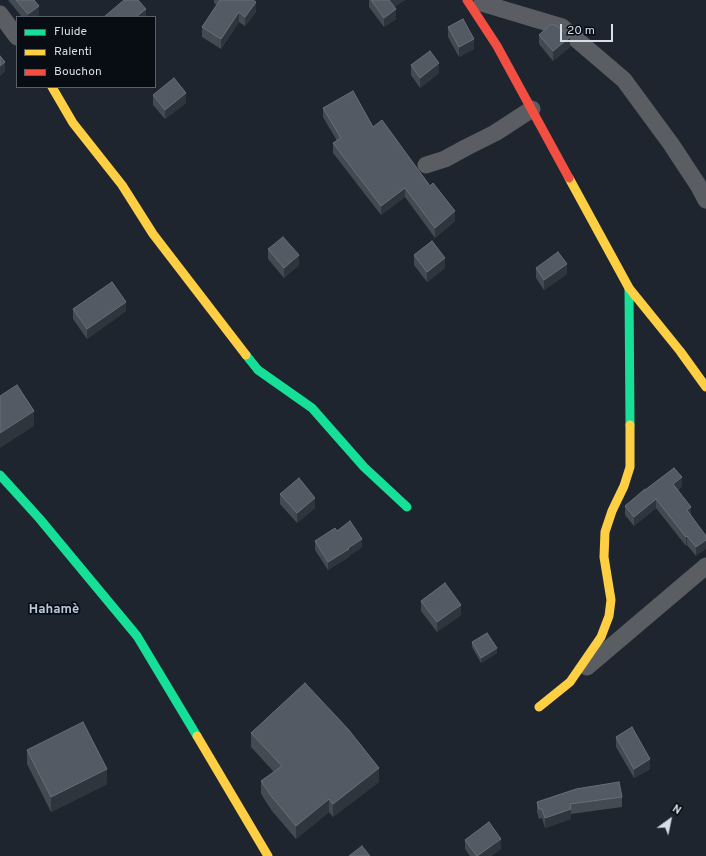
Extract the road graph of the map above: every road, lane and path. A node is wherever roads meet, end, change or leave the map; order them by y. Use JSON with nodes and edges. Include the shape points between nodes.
{"nodes":[{"id":1,"x":477,"y":2,"type":"edge"},
{"id":2,"x":0,"y":14,"type":"edge"},
{"id":3,"x":16,"y":36,"type":"edge"},
{"id":4,"x":53,"y":88,"type":"edge"},
{"id":5,"x":532,"y":109,"type":"junction"},
{"id":6,"x":426,"y":165,"type":"dead end"},
{"id":7,"x":706,"y":200,"type":"edge"},
{"id":8,"x":629,"y":288,"type":"junction"},
{"id":9,"x":706,"y":388,"type":"edge"},
{"id":10,"x":0,"y":475,"type":"edge"},
{"id":11,"x":407,"y":507,"type":"dead end"},
{"id":12,"x":706,"y":566,"type":"edge"},
{"id":13,"x":570,"y":682,"type":"junction"},
{"id":14,"x":539,"y":706,"type":"dead end"},
{"id":15,"x":268,"y":856,"type":"edge"}],
"edges":[{"from":1,"to":5,"type":"street","via":[[497,46]]},
{"from":1,"to":7,"type":"street","via":[[562,27],[624,80],[671,144]]},
{"from":2,"to":3,"type":"street"},
{"from":4,"to":11,"type":"street","via":[[73,123],[122,185],[152,234],[258,370],[312,408],[364,467]]},
{"from":5,"to":6,"type":"street","via":[[495,133],[445,159]]},
{"from":5,"to":8,"type":"street"},
{"from":8,"to":9,"type":"street"},
{"from":8,"to":13,"type":"street","via":[[630,467],[605,532],[604,557],[611,600],[609,616],[601,637]]},
{"from":10,"to":15,"type":"street","via":[[39,518],[136,636]]},
{"from":12,"to":13,"type":"street"},
{"from":13,"to":14,"type":"street"}]}
